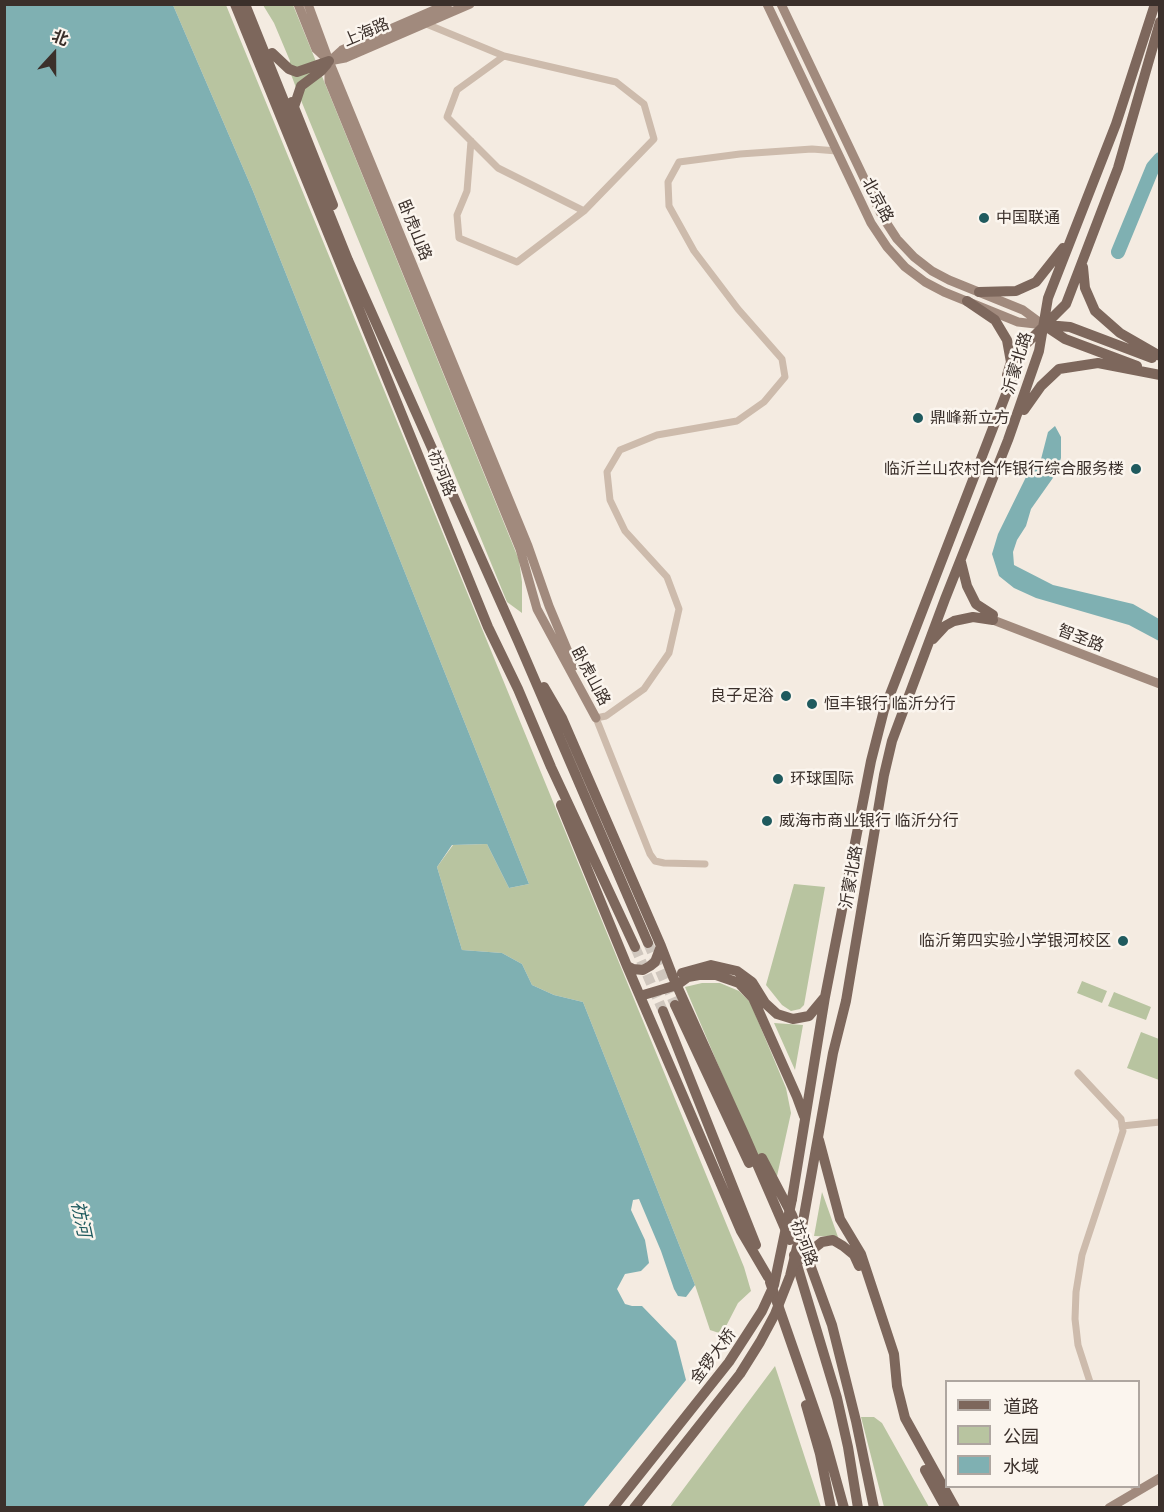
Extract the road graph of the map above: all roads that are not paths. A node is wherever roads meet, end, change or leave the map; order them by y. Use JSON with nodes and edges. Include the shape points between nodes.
{"nodes":[{"id":1,"x":235,"y":4,"type":"edge"},
{"id":2,"x":245,"y":4,"type":"edge"},
{"id":3,"x":252,"y":4,"type":"edge"},
{"id":4,"x":298,"y":4,"type":"edge"},
{"id":5,"x":308,"y":4,"type":"edge"},
{"id":6,"x":470,"y":4,"type":"edge"},
{"id":7,"x":767,"y":4,"type":"edge"},
{"id":8,"x":781,"y":4,"type":"edge"},
{"id":9,"x":1155,"y":4,"type":"edge"},
{"id":10,"x":442,"y":6,"type":"edge"},
{"id":11,"x":1160,"y":22,"type":"edge"},
{"id":12,"x":424,"y":23,"type":"junction"},
{"id":13,"x":272,"y":53,"type":"junction"},
{"id":14,"x":504,"y":56,"type":"junction"},
{"id":15,"x":329,"y":61,"type":"junction"},
{"id":16,"x":294,"y":107,"type":"junction"},
{"id":17,"x":471,"y":141,"type":"junction"},
{"id":18,"x":837,"y":152,"type":"junction"},
{"id":19,"x":584,"y":211,"type":"junction"},
{"id":20,"x":1071,"y":238,"type":"junction"},
{"id":21,"x":1086,"y":254,"type":"junction"},
{"id":22,"x":348,"y":260,"type":"junction"},
{"id":23,"x":979,"y":292,"type":"junction"},
{"id":24,"x":967,"y":302,"type":"junction"},
{"id":25,"x":1044,"y":325,"type":"junction"},
{"id":26,"x":1160,"y":358,"type":"edge"},
{"id":27,"x":1160,"y":375,"type":"edge"},
{"id":28,"x":994,"y":423,"type":"junction"},
{"id":29,"x":1008,"y":440,"type":"junction"},
{"id":30,"x":960,"y":560,"type":"junction"},
{"id":31,"x":993,"y":618,"type":"junction"},
{"id":32,"x":488,"y":627,"type":"junction"},
{"id":33,"x":518,"y":641,"type":"junction"},
{"id":34,"x":928,"y":644,"type":"junction"},
{"id":35,"x":1160,"y":678,"type":"edge"},
{"id":36,"x":1160,"y":684,"type":"edge"},
{"id":37,"x":596,"y":718,"type":"junction"},
{"id":38,"x":705,"y":864,"type":"dead end"},
{"id":39,"x":648,"y":943,"type":"tunnel mouth"},
{"id":40,"x":661,"y":946,"type":"junction"},
{"id":41,"x":635,"y":947,"type":"tunnel mouth"},
{"id":42,"x":627,"y":966,"type":"junction"},
{"id":43,"x":675,"y":981,"type":"junction"},
{"id":44,"x":640,"y":996,"type":"junction"},
{"id":45,"x":825,"y":997,"type":"junction"},
{"id":46,"x":675,"y":1005,"type":"tunnel mouth"},
{"id":47,"x":663,"y":1011,"type":"tunnel mouth"},
{"id":48,"x":1078,"y":1073,"type":"dead end"},
{"id":49,"x":718,"y":1077,"type":"junction"},
{"id":50,"x":804,"y":1118,"type":"junction"},
{"id":51,"x":1160,"y":1122,"type":"edge"},
{"id":52,"x":1122,"y":1126,"type":"junction"},
{"id":53,"x":819,"y":1137,"type":"junction"},
{"id":54,"x":792,"y":1199,"type":"joint"},
{"id":55,"x":790,"y":1240,"type":"junction"},
{"id":56,"x":791,"y":1270,"type":"junction"},
{"id":57,"x":768,"y":1277,"type":"junction"},
{"id":58,"x":790,"y":1335,"type":"junction"},
{"id":59,"x":818,"y":1335,"type":"junction"},
{"id":60,"x":1089,"y":1380,"type":"edge"},
{"id":61,"x":856,"y":1421,"type":"junction"},
{"id":62,"x":1160,"y":1472,"type":"edge"},
{"id":63,"x":1160,"y":1478,"type":"edge"},
{"id":64,"x":1140,"y":1484,"type":"edge"},
{"id":65,"x":1133,"y":1488,"type":"edge"},
{"id":66,"x":613,"y":1508,"type":"edge"},
{"id":67,"x":634,"y":1508,"type":"edge"},
{"id":68,"x":831,"y":1508,"type":"edge"},
{"id":69,"x":844,"y":1508,"type":"edge"},
{"id":70,"x":858,"y":1508,"type":"edge"},
{"id":71,"x":874,"y":1508,"type":"edge"},
{"id":72,"x":946,"y":1508,"type":"edge"},
{"id":73,"x":955,"y":1508,"type":"edge"},
{"id":74,"x":1099,"y":1508,"type":"edge"},
{"id":75,"x":1109,"y":1508,"type":"edge"}],
"edges":[{"from":1,"to":32,"type":"main road","name":"祊河路"},
{"from":2,"to":22,"type":"main road","name":"祊河路"},
{"from":3,"to":13,"type":"main road"},
{"from":4,"to":15,"type":"street","name":"卧虎山路","via":[[316,49]]},
{"from":5,"to":15,"type":"street","name":"卧虎山路"},
{"from":6,"to":12,"type":"street","name":"上海路"},
{"from":7,"to":18,"type":"street","name":"北京路"},
{"from":8,"to":23,"type":"street","name":"北京路","via":[[882,216],[897,239],[932,271]]},
{"from":9,"to":20,"type":"main road","name":"沂蒙北路","via":[[1116,124]]},
{"from":10,"to":15,"type":"street","name":"上海路","via":[[342,50]]},
{"from":11,"to":21,"type":"main road","name":"沂蒙北路","via":[[1118,168]]},
{"from":12,"to":14,"type":"street"},
{"from":12,"to":15,"type":"street","name":"上海路","via":[[345,58]]},
{"from":13,"to":15,"type":"main road","via":[[297,72]]},
{"from":13,"to":16,"type":"main road"},
{"from":14,"to":17,"type":"street","via":[[457,90],[453,99],[447,117]]},
{"from":14,"to":19,"type":"street","via":[[616,82],[644,104],[654,140]]},
{"from":15,"to":16,"type":"main road","via":[[301,86]]},
{"from":15,"to":37,"type":"street","name":"卧虎山路","via":[[329,81],[520,549],[537,609]]},
{"from":16,"to":22,"type":"main road","via":[[329,191]]},
{"from":17,"to":19,"type":"street","via":[[498,168]]},
{"from":17,"to":19,"type":"street","via":[[467,191],[457,215],[459,238],[517,262]]},
{"from":18,"to":24,"type":"street","name":"北京路","via":[[887,247],[925,282]]},
{"from":18,"to":37,"type":"street","via":[[812,149],[680,162],[668,182],[669,206],[694,250],[782,359],[785,378],[764,402],[737,421],[657,435],[620,450],[607,472],[610,500],[625,531],[667,578],[679,609],[669,653],[644,689],[606,716]]},
{"from":20,"to":23,"type":"main road","via":[[1036,282],[1016,291]]},
{"from":20,"to":25,"type":"main road","name":"沂蒙北路","via":[[1048,298]]},
{"from":21,"to":25,"type":"main road","name":"沂蒙北路","via":[[1066,304]]},
{"from":21,"to":26,"type":"main road","via":[[1085,288],[1095,311],[1120,333]]},
{"from":22,"to":33,"type":"main road","name":"祊河路"},
{"from":23,"to":25,"type":"street","name":"北京路","via":[[1023,310]]},
{"from":24,"to":25,"type":"street","name":"北京路","via":[[1018,322]]},
{"from":24,"to":28,"type":"main road","via":[[995,320],[1009,347],[1011,362]]},
{"from":25,"to":26,"type":"main road","name":"北京路","via":[[1070,327]]},
{"from":25,"to":27,"type":"main road","name":"北京路","via":[[1065,339]]},
{"from":25,"to":28,"type":"main road","name":"沂蒙北路","via":[[1025,345]]},
{"from":25,"to":29,"type":"main road","name":"沂蒙北路"},
{"from":27,"to":29,"type":"main road","via":[[1098,363],[1059,369],[1031,398]]},
{"from":28,"to":45,"type":"main road","name":"沂蒙北路","via":[[884,710]]},
{"from":29,"to":30,"type":"main road","name":"沂蒙北路"},
{"from":30,"to":31,"type":"main road","via":[[976,604]]},
{"from":30,"to":34,"type":"main road","name":"沂蒙北路"},
{"from":31,"to":34,"type":"main road","via":[[954,621]]},
{"from":31,"to":35,"type":"street","name":"智圣路"},
{"from":31,"to":36,"type":"street","name":"智圣路"},
{"from":32,"to":41,"type":"main road","name":"祊河路"},
{"from":32,"to":42,"type":"main road"},
{"from":33,"to":39,"type":"main road","name":"祊河路"},
{"from":33,"to":40,"type":"main road","via":[[562,718]]},
{"from":34,"to":53,"type":"main road","name":"沂蒙北路","via":[[892,741],[884,775]]},
{"from":37,"to":38,"type":"street","via":[[650,854],[664,863]]},
{"from":40,"to":42,"type":"main road","via":[[650,966],[642,970]]},
{"from":40,"to":43,"type":"main road"},
{"from":42,"to":44,"type":"main road"},
{"from":43,"to":44,"type":"main road"},
{"from":43,"to":45,"type":"main road","via":[[696,968],[711,965],[736,971],[752,982],[777,1014],[794,1019],[809,1016]]},
{"from":43,"to":49,"type":"main road"},
{"from":43,"to":50,"type":"main road","via":[[706,974],[733,980],[744,987],[753,998]]},
{"from":44,"to":57,"type":"main road","via":[[741,1231]]},
{"from":45,"to":50,"type":"main road","name":"沂蒙北路"},
{"from":46,"to":55,"type":"main road","name":"祊河路","via":[[755,1176]]},
{"from":47,"to":57,"type":"main road"},
{"from":48,"to":52,"type":"street","via":[[1121,1119]]},
{"from":49,"to":55,"type":"main road"},
{"from":49,"to":61,"type":"main road","via":[[792,1215],[832,1325]]},
{"from":50,"to":54,"type":"main road","name":"沂蒙北路"},
{"from":51,"to":52,"type":"street"},
{"from":52,"to":60,"type":"street","via":[[1082,1255],[1076,1292],[1078,1345]]},
{"from":53,"to":56,"type":"main road","name":"沂蒙北路","bridge":true},
{"from":53,"to":73,"type":"main road","via":[[840,1219],[861,1254],[894,1354],[905,1418]]},
{"from":54,"to":66,"type":"main road","name":"金锣大桥","bridge":true,"via":[[774,1285],[762,1311],[729,1362]]},
{"from":55,"to":59,"type":"main road","name":"祊河路"},
{"from":56,"to":67,"type":"main road","name":"金锣大桥","bridge":true,"via":[[775,1314],[740,1374]]},
{"from":56,"to":72,"type":"main road","bridge":true,"via":[[822,1242],[833,1240],[854,1255],[891,1357],[898,1420]]},
{"from":57,"to":58,"type":"main road"},
{"from":58,"to":68,"type":"main road"},
{"from":58,"to":69,"type":"main road"},
{"from":59,"to":61,"type":"main road"},
{"from":59,"to":70,"type":"main road","name":"祊河路","via":[[846,1437]]},
{"from":61,"to":71,"type":"main road"},
{"from":62,"to":64,"type":"street"},
{"from":63,"to":75,"type":"street"},
{"from":65,"to":74,"type":"street"}]}
